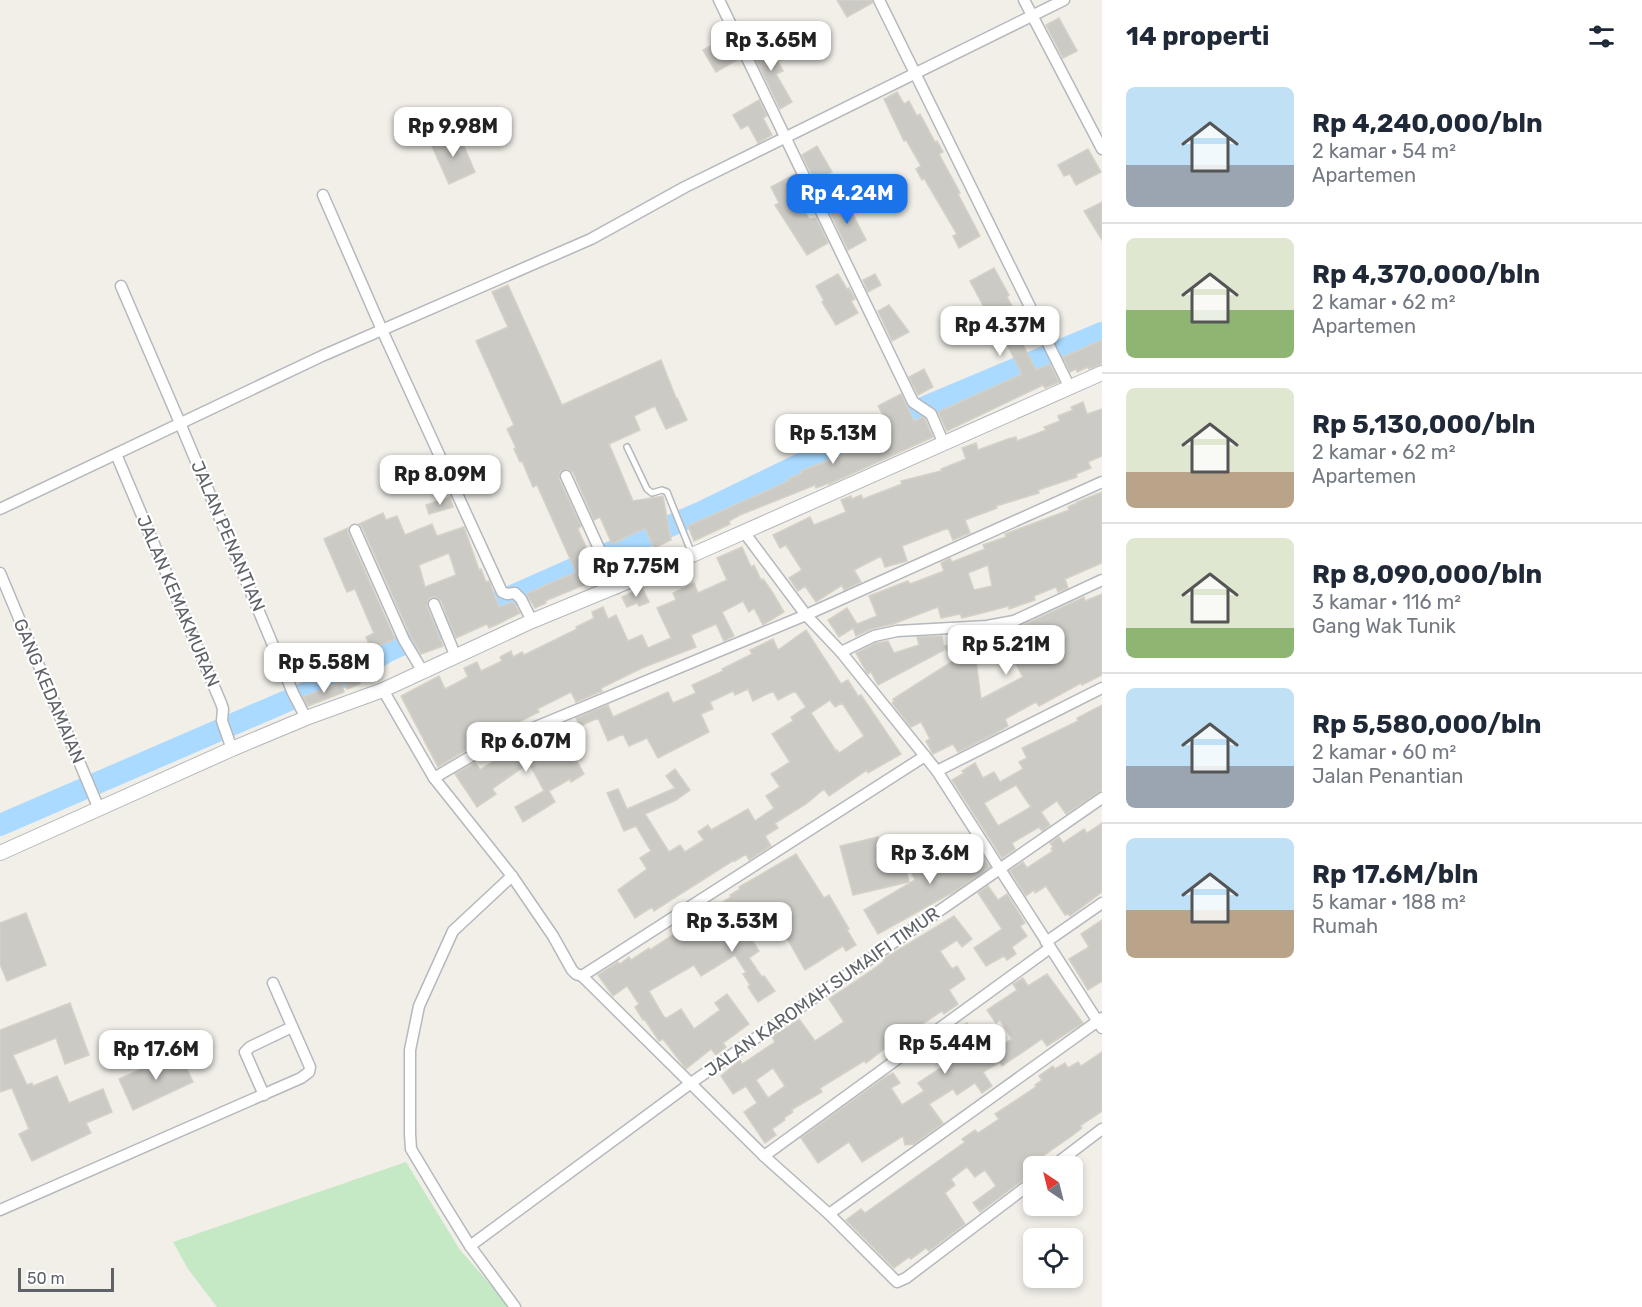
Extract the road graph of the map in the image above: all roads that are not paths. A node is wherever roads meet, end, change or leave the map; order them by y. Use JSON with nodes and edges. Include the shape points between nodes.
{"nodes":[{"id":1,"x":719,"y":0,"type":"edge"},
{"id":2,"x":879,"y":0,"type":"edge"},
{"id":3,"x":1024,"y":0,"type":"edge"},
{"id":4,"x":1064,"y":0,"type":"edge"},
{"id":5,"x":1032,"y":16,"type":"junction"},
{"id":6,"x":913,"y":70,"type":"junction"},
{"id":7,"x":784,"y":134,"type":"junction"},
{"id":8,"x":1102,"y":149,"type":"edge"},
{"id":9,"x":323,"y":195,"type":"dead end"},
{"id":10,"x":120,"y":286,"type":"dead end"},
{"id":11,"x":380,"y":325,"type":"junction"},
{"id":12,"x":1102,"y":373,"type":"edge"},
{"id":13,"x":1070,"y":388,"type":"junction"},
{"id":14,"x":178,"y":418,"type":"junction"},
{"id":15,"x":944,"y":444,"type":"junction"},
{"id":16,"x":627,"y":447,"type":"dead end"},
{"id":17,"x":116,"y":454,"type":"junction"},
{"id":18,"x":566,"y":476,"type":"dead end"},
{"id":19,"x":1102,"y":482,"type":"edge"},
{"id":20,"x":0,"y":509,"type":"edge"},
{"id":21,"x":355,"y":530,"type":"dead end"},
{"id":22,"x":744,"y":532,"type":"junction"},
{"id":23,"x":692,"y":555,"type":"junction"},
{"id":24,"x":0,"y":573,"type":"edge"},
{"id":25,"x":1102,"y":580,"type":"edge"},
{"id":26,"x":617,"y":588,"type":"junction"},
{"id":27,"x":434,"y":604,"type":"dead end"},
{"id":28,"x":806,"y":615,"type":"junction"},
{"id":29,"x":532,"y":621,"type":"junction"},
{"id":30,"x":842,"y":652,"type":"junction"},
{"id":31,"x":456,"y":657,"type":"junction"},
{"id":32,"x":423,"y":672,"type":"junction"},
{"id":33,"x":1102,"y":688,"type":"edge"},
{"id":34,"x":382,"y":690,"type":"junction"},
{"id":35,"x":306,"y":718,"type":"junction"},
{"id":36,"x":232,"y":749,"type":"junction"},
{"id":37,"x":925,"y":756,"type":"junction"},
{"id":38,"x":937,"y":771,"type":"junction"},
{"id":39,"x":434,"y":778,"type":"junction"},
{"id":40,"x":1102,"y":798,"type":"edge"},
{"id":41,"x":99,"y":809,"type":"junction"},
{"id":42,"x":2,"y":848,"type":"edge"},
{"id":43,"x":999,"y":869,"type":"junction"},
{"id":44,"x":512,"y":876,"type":"junction"},
{"id":45,"x":1102,"y":903,"type":"edge"},
{"id":46,"x":1048,"y":945,"type":"junction"},
{"id":47,"x":582,"y":976,"type":"junction"},
{"id":48,"x":273,"y":983,"type":"dead end"},
{"id":49,"x":1100,"y":1023,"type":"edge"},
{"id":50,"x":292,"y":1027,"type":"junction"},
{"id":51,"x":691,"y":1083,"type":"junction"},
{"id":52,"x":264,"y":1095,"type":"junction"},
{"id":53,"x":1102,"y":1129,"type":"edge"},
{"id":54,"x":764,"y":1156,"type":"junction"},
{"id":55,"x":1066,"y":1156,"type":"edge"},
{"id":56,"x":1023,"y":1189,"type":"edge"},
{"id":57,"x":0,"y":1210,"type":"edge"},
{"id":58,"x":829,"y":1215,"type":"junction"},
{"id":59,"x":470,"y":1246,"type":"junction"},
{"id":60,"x":515,"y":1307,"type":"edge"}],
"edges":[{"from":1,"to":7,"type":"street"},
{"from":2,"to":6,"type":"street"},
{"from":3,"to":5,"type":"street"},
{"from":4,"to":5,"type":"street"},
{"from":5,"to":6,"type":"street"},
{"from":5,"to":8,"type":"street"},
{"from":6,"to":7,"type":"street"},
{"from":6,"to":13,"type":"street"},
{"from":7,"to":11,"type":"street","via":[[591,239]]},
{"from":7,"to":15,"type":"street","via":[[913,402],[931,414]]},
{"from":9,"to":11,"type":"street"},
{"from":10,"to":14,"type":"street","name":"JALAN PENANTIAN"},
{"from":11,"to":14,"type":"street","via":[[322,356]]},
{"from":11,"to":29,"type":"street","via":[[502,592],[518,596]]},
{"from":12,"to":13,"type":"street"},
{"from":13,"to":15,"type":"street"},
{"from":14,"to":17,"type":"street"},
{"from":14,"to":35,"type":"street","name":"JALAN PENANTIAN"},
{"from":15,"to":22,"type":"street"},
{"from":16,"to":23,"type":"lane","via":[[647,489],[652,494],[668,492]]},
{"from":17,"to":20,"type":"street"},
{"from":17,"to":36,"type":"street","name":"JALAN KEMAKMURAN","via":[[221,703],[225,734]]},
{"from":18,"to":26,"type":"street"},
{"from":19,"to":28,"type":"street"},
{"from":21,"to":32,"type":"street","via":[[406,644]]},
{"from":22,"to":23,"type":"street"},
{"from":22,"to":28,"type":"street"},
{"from":23,"to":26,"type":"street"},
{"from":24,"to":41,"type":"street","name":"GANG KEDAMAIAN"},
{"from":25,"to":30,"type":"street","via":[[1014,621],[897,631],[874,636]]},
{"from":26,"to":29,"type":"street"},
{"from":27,"to":31,"type":"street"},
{"from":28,"to":30,"type":"street"},
{"from":28,"to":39,"type":"street","via":[[485,748]]},
{"from":29,"to":31,"type":"street"},
{"from":30,"to":37,"type":"street"},
{"from":31,"to":32,"type":"street"},
{"from":32,"to":34,"type":"street"},
{"from":33,"to":38,"type":"street"},
{"from":34,"to":35,"type":"street"},
{"from":34,"to":39,"type":"street"},
{"from":35,"to":36,"type":"street"},
{"from":36,"to":41,"type":"street"},
{"from":37,"to":38,"type":"street"},
{"from":37,"to":47,"type":"street"},
{"from":38,"to":43,"type":"street"},
{"from":39,"to":44,"type":"street"},
{"from":40,"to":43,"type":"street","name":"JALAN KAROMAH SUMAIFI TIMUR"},
{"from":41,"to":42,"type":"street"},
{"from":43,"to":46,"type":"street"},
{"from":43,"to":51,"type":"street","name":"JALAN KAROMAH SUMAIFI TIMUR"},
{"from":44,"to":47,"type":"street","via":[[572,970]]},
{"from":44,"to":59,"type":"street","via":[[453,931],[419,1006],[411,1050],[411,1149]]},
{"from":45,"to":46,"type":"street"},
{"from":46,"to":49,"type":"street"},
{"from":46,"to":54,"type":"street"},
{"from":47,"to":51,"type":"street"},
{"from":48,"to":50,"type":"street"},
{"from":49,"to":58,"type":"street"},
{"from":50,"to":52,"type":"street","via":[[309,1072]]},
{"from":50,"to":52,"type":"street","via":[[245,1052]]},
{"from":51,"to":54,"type":"street"},
{"from":51,"to":59,"type":"street","name":"JALAN KAROMAH SUMAIFI TIMUR"},
{"from":52,"to":57,"type":"street"},
{"from":53,"to":55,"type":"street"},
{"from":54,"to":58,"type":"street"},
{"from":56,"to":58,"type":"street","via":[[897,1282]]},
{"from":59,"to":60,"type":"street"}]}
